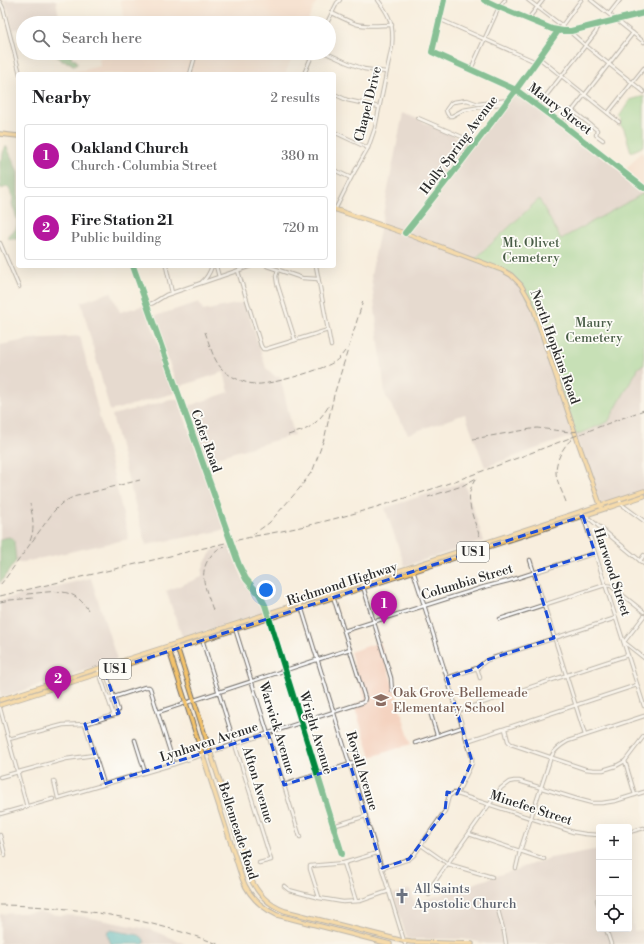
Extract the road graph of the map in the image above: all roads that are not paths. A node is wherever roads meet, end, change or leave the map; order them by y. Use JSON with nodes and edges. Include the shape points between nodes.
{"nodes":[{"id":1,"x":340,"y":0,"type":"edge"},
{"id":2,"x":378,"y":0,"type":"edge"},
{"id":3,"x":444,"y":0,"type":"edge"},
{"id":4,"x":484,"y":0,"type":"edge"},
{"id":5,"x":505,"y":0,"type":"edge"},
{"id":6,"x":528,"y":0,"type":"edge"},
{"id":7,"x":543,"y":0,"type":"edge"},
{"id":8,"x":581,"y":0,"type":"edge"},
{"id":9,"x":591,"y":0,"type":"edge"},
{"id":10,"x":620,"y":0,"type":"edge"},
{"id":11,"x":0,"y":2,"type":"edge"},
{"id":12,"x":537,"y":7,"type":"junction"},
{"id":13,"x":499,"y":8,"type":"junction"},
{"id":14,"x":644,"y":13,"type":"edge"},
{"id":15,"x":332,"y":14,"type":"joint"},
{"id":16,"x":609,"y":14,"type":"junction"},
{"id":17,"x":439,"y":19,"type":"junction"},
{"id":18,"x":528,"y":20,"type":"junction"},
{"id":19,"x":616,"y":20,"type":"junction"},
{"id":20,"x":596,"y":24,"type":"junction"},
{"id":21,"x":392,"y":25,"type":"junction"},
{"id":22,"x":561,"y":26,"type":"junction"},
{"id":23,"x":558,"y":31,"type":"junction"},
{"id":24,"x":569,"y":31,"type":"junction"},
{"id":25,"x":633,"y":33,"type":"junction"},
{"id":26,"x":484,"y":39,"type":"junction"},
{"id":27,"x":644,"y":42,"type":"edge"},
{"id":28,"x":585,"y":45,"type":"junction"},
{"id":29,"x":16,"y":58,"type":"edge"},
{"id":30,"x":336,"y":58,"type":"edge"},
{"id":31,"x":539,"y":58,"type":"junction"},
{"id":32,"x":16,"y":60,"type":"edge"},
{"id":33,"x":194,"y":60,"type":"edge"},
{"id":34,"x":310,"y":60,"type":"edge"},
{"id":35,"x":536,"y":62,"type":"junction"},
{"id":36,"x":609,"y":64,"type":"junction"},
{"id":37,"x":644,"y":68,"type":"edge"},
{"id":38,"x":471,"y":69,"type":"junction"},
{"id":39,"x":20,"y":72,"type":"edge"},
{"id":40,"x":191,"y":72,"type":"edge"},
{"id":41,"x":305,"y":72,"type":"edge"},
{"id":42,"x":386,"y":72,"type":"junction"},
{"id":43,"x":562,"y":76,"type":"junction"},
{"id":44,"x":632,"y":83,"type":"junction"},
{"id":45,"x":516,"y":90,"type":"junction"},
{"id":46,"x":644,"y":92,"type":"edge"},
{"id":47,"x":336,"y":95,"type":"edge"},
{"id":48,"x":584,"y":95,"type":"junction"},
{"id":49,"x":508,"y":100,"type":"junction"},
{"id":50,"x":505,"y":103,"type":"junction"},
{"id":51,"x":538,"y":106,"type":"junction"},
{"id":52,"x":379,"y":107,"type":"junction"},
{"id":53,"x":572,"y":110,"type":"junction"},
{"id":54,"x":608,"y":113,"type":"junction"},
{"id":55,"x":418,"y":118,"type":"dead end"},
{"id":56,"x":619,"y":122,"type":"dead end"},
{"id":57,"x":562,"y":124,"type":"junction"},
{"id":58,"x":336,"y":133,"type":"edge"},
{"id":59,"x":0,"y":134,"type":"edge"},
{"id":60,"x":16,"y":136,"type":"edge"},
{"id":61,"x":603,"y":140,"type":"dead end"},
{"id":62,"x":476,"y":143,"type":"junction"},
{"id":63,"x":368,"y":148,"type":"junction"},
{"id":64,"x":336,"y":171,"type":"edge"},
{"id":65,"x":351,"y":178,"type":"junction"},
{"id":66,"x":644,"y":188,"type":"edge"},
{"id":67,"x":336,"y":205,"type":"edge"},
{"id":68,"x":336,"y":210,"type":"edge"},
{"id":69,"x":405,"y":233,"type":"junction"},
{"id":70,"x":0,"y":244,"type":"edge"},
{"id":71,"x":134,"y":268,"type":"edge"},
{"id":72,"x":166,"y":268,"type":"edge"},
{"id":73,"x":211,"y":268,"type":"edge"},
{"id":74,"x":217,"y":268,"type":"edge"},
{"id":75,"x":246,"y":268,"type":"edge"},
{"id":76,"x":272,"y":268,"type":"edge"},
{"id":77,"x":316,"y":268,"type":"edge"},
{"id":78,"x":278,"y":270,"type":"junction"},
{"id":79,"x":238,"y":271,"type":"junction"},
{"id":80,"x":219,"y":277,"type":"junction"},
{"id":81,"x":318,"y":278,"type":"junction"},
{"id":82,"x":200,"y":283,"type":"junction"},
{"id":83,"x":19,"y":288,"type":"dead end"},
{"id":84,"x":172,"y":293,"type":"junction"},
{"id":85,"x":146,"y":305,"type":"junction"},
{"id":86,"x":328,"y":330,"type":"junction"},
{"id":87,"x":295,"y":340,"type":"junction"},
{"id":88,"x":331,"y":346,"type":"dead end"},
{"id":89,"x":644,"y":491,"type":"edge"},
{"id":90,"x":644,"y":496,"type":"edge"},
{"id":91,"x":621,"y":502,"type":"junction"},
{"id":92,"x":602,"y":508,"type":"junction"},
{"id":93,"x":582,"y":512,"type":"junction"},
{"id":94,"x":585,"y":516,"type":"junction"},
{"id":95,"x":644,"y":522,"type":"edge"},
{"id":96,"x":594,"y":523,"type":"junction"},
{"id":97,"x":587,"y":527,"type":"junction"},
{"id":98,"x":595,"y":552,"type":"junction"},
{"id":99,"x":644,"y":555,"type":"edge"},
{"id":100,"x":530,"y":560,"type":"dead end"},
{"id":101,"x":640,"y":561,"type":"junction"},
{"id":102,"x":644,"y":564,"type":"edge"},
{"id":103,"x":412,"y":567,"type":"junction"},
{"id":104,"x":414,"y":571,"type":"junction"},
{"id":105,"x":534,"y":572,"type":"junction"},
{"id":106,"x":362,"y":583,"type":"junction"},
{"id":107,"x":606,"y":585,"type":"junction"},
{"id":108,"x":363,"y":588,"type":"junction"},
{"id":109,"x":332,"y":593,"type":"junction"},
{"id":110,"x":334,"y":598,"type":"junction"},
{"id":111,"x":300,"y":603,"type":"junction"},
{"id":112,"x":424,"y":605,"type":"junction"},
{"id":113,"x":544,"y":605,"type":"junction"},
{"id":114,"x":302,"y":608,"type":"junction"},
{"id":115,"x":644,"y":612,"type":"edge"},
{"id":116,"x":268,"y":614,"type":"junction"},
{"id":117,"x":644,"y":616,"type":"edge"},
{"id":118,"x":616,"y":618,"type":"junction"},
{"id":119,"x":269,"y":619,"type":"junction"},
{"id":120,"x":500,"y":619,"type":"dead end"},
{"id":121,"x":373,"y":621,"type":"junction"},
{"id":122,"x":234,"y":625,"type":"junction"},
{"id":123,"x":236,"y":630,"type":"junction"},
{"id":124,"x":344,"y":630,"type":"junction"},
{"id":125,"x":201,"y":636,"type":"junction"},
{"id":126,"x":554,"y":638,"type":"junction"},
{"id":127,"x":202,"y":640,"type":"junction"},
{"id":128,"x":624,"y":642,"type":"junction"},
{"id":129,"x":176,"y":644,"type":"junction"},
{"id":130,"x":168,"y":647,"type":"junction"},
{"id":131,"x":177,"y":649,"type":"junction"},
{"id":132,"x":350,"y":650,"type":"junction"},
{"id":133,"x":169,"y":651,"type":"junction"},
{"id":134,"x":628,"y":655,"type":"junction"},
{"id":135,"x":644,"y":658,"type":"edge"},
{"id":136,"x":318,"y":660,"type":"junction"},
{"id":137,"x":104,"y":667,"type":"junction"},
{"id":138,"x":477,"y":668,"type":"junction"},
{"id":139,"x":98,"y":669,"type":"junction"},
{"id":140,"x":284,"y":670,"type":"junction"},
{"id":141,"x":106,"y":672,"type":"junction"},
{"id":142,"x":100,"y":673,"type":"junction"},
{"id":143,"x":566,"y":676,"type":"junction"},
{"id":144,"x":447,"y":678,"type":"junction"},
{"id":145,"x":480,"y":678,"type":"dead end"},
{"id":146,"x":252,"y":681,"type":"junction"},
{"id":147,"x":637,"y":685,"type":"junction"},
{"id":148,"x":392,"y":691,"type":"dead end"},
{"id":149,"x":219,"y":692,"type":"junction"},
{"id":150,"x":114,"y":697,"type":"junction"},
{"id":151,"x":108,"y":699,"type":"junction"},
{"id":152,"x":0,"y":700,"type":"edge"},
{"id":153,"x":194,"y":700,"type":"junction"},
{"id":154,"x":186,"y":703,"type":"junction"},
{"id":155,"x":0,"y":706,"type":"edge"},
{"id":156,"x":576,"y":706,"type":"junction"},
{"id":157,"x":644,"y":706,"type":"edge"},
{"id":158,"x":429,"y":708,"type":"dead end"},
{"id":159,"x":458,"y":710,"type":"junction"},
{"id":160,"x":158,"y":712,"type":"junction"},
{"id":161,"x":334,"y":712,"type":"junction"},
{"id":162,"x":114,"y":715,"type":"junction"},
{"id":163,"x":644,"y":716,"type":"edge"},
{"id":164,"x":301,"y":723,"type":"junction"},
{"id":165,"x":85,"y":724,"type":"junction"},
{"id":166,"x":463,"y":727,"type":"junction"},
{"id":167,"x":505,"y":729,"type":"junction"},
{"id":168,"x":268,"y":733,"type":"junction"},
{"id":169,"x":438,"y":735,"type":"junction"},
{"id":170,"x":585,"y":735,"type":"junction"},
{"id":171,"x":644,"y":736,"type":"edge"},
{"id":172,"x":9,"y":739,"type":"junction"},
{"id":173,"x":135,"y":740,"type":"dead end"},
{"id":174,"x":467,"y":741,"type":"junction"},
{"id":175,"x":415,"y":743,"type":"dead end"},
{"id":176,"x":235,"y":744,"type":"junction"},
{"id":177,"x":210,"y":752,"type":"junction"},
{"id":178,"x":202,"y":754,"type":"junction"},
{"id":179,"x":94,"y":755,"type":"junction"},
{"id":180,"x":551,"y":758,"type":"junction"},
{"id":181,"x":363,"y":760,"type":"dead end"},
{"id":182,"x":625,"y":761,"type":"junction"},
{"id":183,"x":174,"y":764,"type":"junction"},
{"id":184,"x":350,"y":764,"type":"junction"},
{"id":185,"x":18,"y":772,"type":"junction"},
{"id":186,"x":145,"y":772,"type":"junction"},
{"id":187,"x":317,"y":774,"type":"junction"},
{"id":188,"x":0,"y":777,"type":"edge"},
{"id":189,"x":54,"y":781,"type":"dead end"},
{"id":190,"x":104,"y":784,"type":"junction"},
{"id":191,"x":284,"y":785,"type":"junction"},
{"id":192,"x":542,"y":788,"type":"junction"},
{"id":193,"x":644,"y":792,"type":"edge"},
{"id":194,"x":457,"y":794,"type":"junction"},
{"id":195,"x":635,"y":795,"type":"junction"},
{"id":196,"x":54,"y":799,"type":"dead end"},
{"id":197,"x":489,"y":805,"type":"junction"},
{"id":198,"x":27,"y":807,"type":"junction"},
{"id":199,"x":0,"y":814,"type":"edge"},
{"id":200,"x":366,"y":816,"type":"junction"},
{"id":201,"x":531,"y":818,"type":"junction"},
{"id":202,"x":333,"y":826,"type":"junction"},
{"id":203,"x":644,"y":828,"type":"edge"},
{"id":204,"x":632,"y":831,"type":"edge"},
{"id":205,"x":469,"y":834,"type":"junction"},
{"id":206,"x":0,"y":835,"type":"edge"},
{"id":207,"x":596,"y":835,"type":"edge"},
{"id":208,"x":300,"y":837,"type":"dead end"},
{"id":209,"x":421,"y":845,"type":"junction"},
{"id":210,"x":520,"y":851,"type":"junction"},
{"id":211,"x":377,"y":853,"type":"junction"},
{"id":212,"x":342,"y":854,"type":"dead end"},
{"id":213,"x":5,"y":855,"type":"dead end"},
{"id":214,"x":544,"y":859,"type":"dead end"},
{"id":215,"x":259,"y":863,"type":"dead end"},
{"id":216,"x":344,"y":863,"type":"junction"},
{"id":217,"x":448,"y":864,"type":"junction"},
{"id":218,"x":382,"y":868,"type":"junction"},
{"id":219,"x":516,"y":868,"type":"dead end"},
{"id":220,"x":492,"y":877,"type":"dead end"},
{"id":221,"x":284,"y":886,"type":"dead end"},
{"id":222,"x":389,"y":891,"type":"junction"},
{"id":223,"x":429,"y":895,"type":"dead end"},
{"id":224,"x":319,"y":898,"type":"junction"},
{"id":225,"x":356,"y":902,"type":"junction"},
{"id":226,"x":500,"y":906,"type":"dead end"},
{"id":227,"x":607,"y":932,"type":"edge"},
{"id":228,"x":405,"y":943,"type":"edge"},
{"id":229,"x":390,"y":944,"type":"edge"},
{"id":230,"x":472,"y":944,"type":"edge"},
{"id":231,"x":506,"y":944,"type":"edge"},
{"id":232,"x":611,"y":944,"type":"edge"}],
"edges":[{"from":1,"to":15,"type":"street"},
{"from":2,"to":21,"type":"street","name":"Chapel Drive"},
{"from":3,"to":17,"type":"street"},
{"from":4,"to":13,"type":"main road"},
{"from":5,"to":13,"type":"street"},
{"from":6,"to":12,"type":"street"},
{"from":7,"to":12,"type":"street"},
{"from":8,"to":22,"type":"street","name":"Holly Spring Avenue"},
{"from":9,"to":16,"type":"street"},
{"from":10,"to":16,"type":"street"},
{"from":11,"to":29,"type":"street"},
{"from":12,"to":18,"type":"street"},
{"from":12,"to":22,"type":"street"},
{"from":13,"to":18,"type":"main road"},
{"from":13,"to":26,"type":"street"},
{"from":14,"to":19,"type":"main road"},
{"from":15,"to":21,"type":"street","via":[[361,25]]},
{"from":16,"to":19,"type":"street"},
{"from":17,"to":26,"type":"street"},
{"from":17,"to":38,"type":"street","name":"Maury Street","via":[[432,52]]},
{"from":18,"to":23,"type":"main road"},
{"from":19,"to":20,"type":"main road"},
{"from":19,"to":25,"type":"street"},
{"from":20,"to":24,"type":"main road"},
{"from":20,"to":28,"type":"street","via":[[596,32]]},
{"from":21,"to":42,"type":"street","name":"Chapel Drive","via":[[392,46]]},
{"from":22,"to":23,"type":"street","name":"Holly Spring Avenue"},
{"from":22,"to":24,"type":"street"},
{"from":23,"to":24,"type":"main road"},
{"from":23,"to":31,"type":"street","name":"Holly Spring Avenue"},
{"from":24,"to":28,"type":"street"},
{"from":25,"to":27,"type":"street"},
{"from":25,"to":36,"type":"street"},
{"from":26,"to":35,"type":"street"},
{"from":26,"to":38,"type":"street"},
{"from":28,"to":36,"type":"street"},
{"from":28,"to":43,"type":"street"},
{"from":30,"to":42,"type":"street","via":[[364,69]]},
{"from":31,"to":35,"type":"street","name":"Holly Spring Avenue"},
{"from":31,"to":43,"type":"street"},
{"from":32,"to":39,"type":"street"},
{"from":33,"to":40,"type":"street"},
{"from":34,"to":41,"type":"street"},
{"from":35,"to":45,"type":"street","name":"Holly Spring Avenue"},
{"from":36,"to":44,"type":"street"},
{"from":36,"to":48,"type":"street"},
{"from":37,"to":44,"type":"street"},
{"from":38,"to":45,"type":"street","name":"Maury Street"},
{"from":42,"to":52,"type":"street","name":"Chapel Drive"},
{"from":43,"to":48,"type":"street"},
{"from":43,"to":51,"type":"street"},
{"from":44,"to":46,"type":"street"},
{"from":44,"to":54,"type":"street"},
{"from":45,"to":49,"type":"street","name":"Holly Spring Avenue"},
{"from":45,"to":51,"type":"street","name":"Maury Street"},
{"from":47,"to":52,"type":"street"},
{"from":48,"to":53,"type":"street"},
{"from":48,"to":54,"type":"street"},
{"from":49,"to":50,"type":"street","name":"Holly Spring Avenue"},
{"from":49,"to":50,"type":"street","via":[[478,104],[467,100],[453,102],[446,112],[452,116],[463,110]]},
{"from":50,"to":62,"type":"street","name":"Holly Spring Avenue"},
{"from":51,"to":57,"type":"street","name":"Maury Street"},
{"from":52,"to":63,"type":"street","name":"Chapel Drive"},
{"from":53,"to":57,"type":"street"},
{"from":53,"to":61,"type":"street","via":[[597,130],[596,135]]},
{"from":54,"to":56,"type":"street"},
{"from":55,"to":62,"type":"street"},
{"from":57,"to":66,"type":"street","name":"Maury Street"},
{"from":58,"to":63,"type":"street"},
{"from":59,"to":60,"type":"main road"},
{"from":62,"to":69,"type":"street","name":"Holly Spring Avenue"},
{"from":63,"to":65,"type":"street","name":"Chapel Drive"},
{"from":64,"to":65,"type":"street"},
{"from":65,"to":67,"type":"street","name":"Chapel Drive"},
{"from":68,"to":69,"type":"main road","name":"North Hopkins Road"},
{"from":69,"to":92,"type":"main road","name":"North Hopkins Road","via":[[502,270],[521,285],[533,307]]},
{"from":70,"to":83,"type":"street"},
{"from":71,"to":85,"type":"street","name":"Cofer Road"},
{"from":72,"to":84,"type":"street"},
{"from":73,"to":82,"type":"street","via":[[205,280]]},
{"from":74,"to":80,"type":"street"},
{"from":75,"to":79,"type":"street"},
{"from":76,"to":78,"type":"street"},
{"from":77,"to":81,"type":"street"},
{"from":78,"to":81,"type":"street","via":[[302,278]]},
{"from":78,"to":87,"type":"street","via":[[277,283]]},
{"from":79,"to":80,"type":"street"},
{"from":79,"to":87,"type":"street","via":[[263,349]]},
{"from":80,"to":82,"type":"street"},
{"from":81,"to":86,"type":"street"},
{"from":82,"to":84,"type":"street"},
{"from":84,"to":85,"type":"street"},
{"from":85,"to":116,"type":"street","name":"Cofer Road","via":[[240,565],[246,580],[261,597]]},
{"from":86,"to":87,"type":"street"},
{"from":86,"to":88,"type":"street"},
{"from":89,"to":91,"type":"main road","name":"Richmond Highway","number":"US 1"},
{"from":90,"to":91,"type":"main road","name":"Richmond Highway","number":"US 1"},
{"from":91,"to":92,"type":"main road","name":"Richmond Highway","number":"US 1"},
{"from":91,"to":95,"type":"street"},
{"from":92,"to":93,"type":"main road","name":"Richmond Highway","number":"US 1"},
{"from":92,"to":94,"type":"main road","name":"Richmond Highway","number":"US 1"},
{"from":93,"to":94,"type":"street"},
{"from":93,"to":103,"type":"main road","name":"Richmond Highway","number":"US 1"},
{"from":94,"to":96,"type":"street"},
{"from":94,"to":97,"type":"street","name":"Harwood Street"},
{"from":94,"to":104,"type":"main road","name":"Richmond Highway","number":"US 1"},
{"from":96,"to":97,"type":"street","via":[[589,523]]},
{"from":96,"to":101,"type":"street"},
{"from":97,"to":98,"type":"street","name":"Harwood Street"},
{"from":98,"to":105,"type":"street","name":"Columbia Street"},
{"from":98,"to":107,"type":"street","name":"Harwood Street"},
{"from":99,"to":101,"type":"street"},
{"from":100,"to":105,"type":"street"},
{"from":101,"to":102,"type":"street"},
{"from":103,"to":104,"type":"street"},
{"from":103,"to":106,"type":"main road","name":"Richmond Highway","number":"US 1"},
{"from":104,"to":108,"type":"main road","name":"Richmond Highway","number":"US 1"},
{"from":104,"to":112,"type":"street"},
{"from":105,"to":112,"type":"street","name":"Columbia Street"},
{"from":105,"to":113,"type":"street"},
{"from":106,"to":108,"type":"street"},
{"from":106,"to":109,"type":"main road","name":"Richmond Highway","number":"US 1"},
{"from":107,"to":113,"type":"street"},
{"from":107,"to":115,"type":"street","via":[[611,586]]},
{"from":107,"to":118,"type":"street","name":"Harwood Street"},
{"from":108,"to":110,"type":"main road","name":"Richmond Highway","number":"US 1"},
{"from":108,"to":121,"type":"street"},
{"from":109,"to":110,"type":"street"},
{"from":109,"to":111,"type":"main road","name":"Richmond Highway","number":"US 1"},
{"from":110,"to":114,"type":"main road","name":"Richmond Highway","number":"US 1"},
{"from":110,"to":124,"type":"street"},
{"from":111,"to":114,"type":"street","name":"Royall Avenue"},
{"from":111,"to":116,"type":"main road","name":"Richmond Highway","number":"US 1"},
{"from":112,"to":121,"type":"street","name":"Columbia Street"},
{"from":112,"to":144,"type":"street"},
{"from":113,"to":120,"type":"street"},
{"from":113,"to":126,"type":"street"},
{"from":114,"to":119,"type":"main road","name":"Richmond Highway","number":"US 1"},
{"from":114,"to":136,"type":"street","name":"Royall Avenue"},
{"from":116,"to":119,"type":"street","name":"Cofer Road"},
{"from":116,"to":122,"type":"main road","name":"Richmond Highway","number":"US 1"},
{"from":117,"to":128,"type":"street"},
{"from":118,"to":126,"type":"street"},
{"from":118,"to":128,"type":"street","name":"Harwood Street"},
{"from":119,"to":123,"type":"main road","name":"Richmond Highway","number":"US 1"},
{"from":119,"to":140,"type":"street","name":"Wright Avenue"},
{"from":121,"to":124,"type":"street","name":"Columbia Street"},
{"from":121,"to":148,"type":"street","via":[[391,678]]},
{"from":122,"to":123,"type":"street","name":"Warwick Avenue"},
{"from":122,"to":125,"type":"main road","name":"Richmond Highway","number":"US 1"},
{"from":123,"to":127,"type":"main road","name":"Richmond Highway","number":"US 1"},
{"from":123,"to":146,"type":"street","name":"Warwick Avenue"},
{"from":124,"to":132,"type":"street"},
{"from":125,"to":127,"type":"street","name":"Afton Avenue"},
{"from":125,"to":129,"type":"main road","name":"Richmond Highway","number":"US 1"},
{"from":126,"to":138,"type":"street","via":[[487,660]]},
{"from":126,"to":143,"type":"street"},
{"from":127,"to":131,"type":"main road","name":"Richmond Highway","number":"US 1"},
{"from":127,"to":149,"type":"street","name":"Afton Avenue"},
{"from":128,"to":134,"type":"street","name":"Harwood Street"},
{"from":128,"to":135,"type":"street"},
{"from":129,"to":130,"type":"main road","name":"Richmond Highway","number":"US 1"},
{"from":129,"to":131,"type":"main road","name":"Bellemeade Road"},
{"from":130,"to":133,"type":"main road","name":"Bellemeade Road"},
{"from":130,"to":137,"type":"main road","name":"Richmond Highway","number":"US 1"},
{"from":131,"to":133,"type":"main road","name":"Richmond Highway","number":"US 1"},
{"from":131,"to":153,"type":"main road","name":"Bellemeade Road"},
{"from":132,"to":136,"type":"street"},
{"from":132,"to":161,"type":"street","name":"Lynhaven Avenue","via":[[365,700]]},
{"from":133,"to":141,"type":"main road","name":"Richmond Highway","number":"US 1"},
{"from":133,"to":154,"type":"main road","name":"Bellemeade Road"},
{"from":134,"to":143,"type":"street"},
{"from":134,"to":147,"type":"street","name":"Harwood Street"},
{"from":136,"to":140,"type":"street"},
{"from":136,"to":161,"type":"street","name":"Royall Avenue"},
{"from":137,"to":139,"type":"main road","name":"Richmond Highway","number":"US 1"},
{"from":137,"to":141,"type":"street"},
{"from":138,"to":144,"type":"street"},
{"from":138,"to":145,"type":"street"},
{"from":139,"to":142,"type":"street"},
{"from":139,"to":152,"type":"main road","name":"Richmond Highway","number":"US 1"},
{"from":140,"to":146,"type":"street"},
{"from":140,"to":164,"type":"street","name":"Wright Avenue"},
{"from":141,"to":142,"type":"main road","name":"Richmond Highway","number":"US 1"},
{"from":141,"to":150,"type":"street"},
{"from":142,"to":151,"type":"street"},
{"from":142,"to":155,"type":"main road","name":"Richmond Highway","number":"US 1"},
{"from":143,"to":156,"type":"street"},
{"from":143,"to":159,"type":"street"},
{"from":144,"to":159,"type":"street"},
{"from":146,"to":149,"type":"street"},
{"from":146,"to":168,"type":"street","name":"Warwick Avenue"},
{"from":147,"to":156,"type":"street"},
{"from":147,"to":157,"type":"street","name":"Harwood Street"},
{"from":149,"to":153,"type":"street"},
{"from":149,"to":176,"type":"street","name":"Afton Avenue"},
{"from":150,"to":151,"type":"street"},
{"from":150,"to":160,"type":"street","via":[[148,687]]},
{"from":150,"to":162,"type":"street","via":[[118,712]]},
{"from":151,"to":162,"type":"street"},
{"from":153,"to":154,"type":"street"},
{"from":153,"to":177,"type":"main road","name":"Bellemeade Road"},
{"from":154,"to":160,"type":"street"},
{"from":154,"to":178,"type":"main road","name":"Bellemeade Road"},
{"from":155,"to":172,"type":"street"},
{"from":156,"to":167,"type":"street"},
{"from":156,"to":170,"type":"street"},
{"from":158,"to":169,"type":"street"},
{"from":159,"to":166,"type":"street"},
{"from":160,"to":183,"type":"street"},
{"from":161,"to":164,"type":"street","name":"Lynhaven Avenue"},
{"from":161,"to":184,"type":"street","name":"Royall Avenue"},
{"from":162,"to":165,"type":"street"},
{"from":163,"to":170,"type":"street"},
{"from":164,"to":168,"type":"street","name":"Lynhaven Avenue"},
{"from":164,"to":187,"type":"street","name":"Wright Avenue"},
{"from":165,"to":172,"type":"street","via":[[63,725]]},
{"from":165,"to":179,"type":"street"},
{"from":166,"to":169,"type":"street"},
{"from":166,"to":174,"type":"street"},
{"from":167,"to":174,"type":"street"},
{"from":167,"to":180,"type":"street","via":[[511,744]]},
{"from":168,"to":176,"type":"street","name":"Lynhaven Avenue"},
{"from":168,"to":191,"type":"street","name":"Warwick Avenue"},
{"from":169,"to":175,"type":"street"},
{"from":170,"to":180,"type":"street","via":[[565,743]]},
{"from":171,"to":182,"type":"street"},
{"from":172,"to":185,"type":"street"},
{"from":173,"to":186,"type":"street"},
{"from":174,"to":194,"type":"street","via":[[472,761]]},
{"from":176,"to":177,"type":"street","name":"Lynhaven Avenue"},
{"from":176,"to":215,"type":"street","name":"Afton Avenue","via":[[271,860]]},
{"from":177,"to":178,"type":"street","name":"Lynhaven Avenue"},
{"from":177,"to":228,"type":"main road","name":"Bellemeade Road","via":[[250,876],[262,896],[285,911]]},
{"from":178,"to":183,"type":"street","name":"Lynhaven Avenue"},
{"from":178,"to":229,"type":"main road","name":"Bellemeade Road","via":[[242,878],[254,899],[280,916]]},
{"from":179,"to":185,"type":"street","via":[[66,759]]},
{"from":179,"to":190,"type":"street"},
{"from":180,"to":182,"type":"street","via":[[597,770],[609,769]]},
{"from":180,"to":192,"type":"street"},
{"from":181,"to":184,"type":"street"},
{"from":182,"to":195,"type":"street"},
{"from":183,"to":186,"type":"street","name":"Lynhaven Avenue"},
{"from":184,"to":187,"type":"street"},
{"from":184,"to":200,"type":"street","name":"Royall Avenue"},
{"from":185,"to":188,"type":"street"},
{"from":185,"to":198,"type":"street"},
{"from":186,"to":190,"type":"street","name":"Lynhaven Avenue"},
{"from":187,"to":191,"type":"street"},
{"from":187,"to":202,"type":"street","name":"Wright Avenue"},
{"from":189,"to":190,"type":"street","name":"Lynhaven Avenue","via":[[58,798]]},
{"from":191,"to":208,"type":"street","name":"Warwick Avenue"},
{"from":192,"to":195,"type":"street","via":[[581,801],[602,803]]},
{"from":192,"to":197,"type":"street","via":[[517,780],[509,782]]},
{"from":192,"to":201,"type":"street"},
{"from":193,"to":195,"type":"street"},
{"from":194,"to":197,"type":"street","name":"Minefee Street"},
{"from":194,"to":209,"type":"street","via":[[449,796],[445,810]]},
{"from":196,"to":198,"type":"street"},
{"from":197,"to":201,"type":"street","name":"Minefee Street"},
{"from":197,"to":205,"type":"street"},
{"from":198,"to":199,"type":"street"},
{"from":200,"to":202,"type":"street"},
{"from":200,"to":211,"type":"street","name":"Royall Avenue"},
{"from":201,"to":207,"type":"street","name":"Minefee Street","via":[[573,832]]},
{"from":201,"to":210,"type":"street"},
{"from":202,"to":212,"type":"street","name":"Wright Avenue"},
{"from":203,"to":204,"type":"street"},
{"from":205,"to":210,"type":"street"},
{"from":205,"to":217,"type":"street"},
{"from":206,"to":213,"type":"street"},
{"from":209,"to":217,"type":"street"},
{"from":209,"to":218,"type":"street","via":[[411,858]]},
{"from":210,"to":214,"type":"street"},
{"from":210,"to":219,"type":"street"},
{"from":211,"to":216,"type":"street"},
{"from":211,"to":218,"type":"street","name":"Royall Avenue"},
{"from":216,"to":224,"type":"street","via":[[310,866]]},
{"from":216,"to":225,"type":"street"},
{"from":217,"to":220,"type":"street"},
{"from":217,"to":223,"type":"street","via":[[431,887]]},
{"from":218,"to":222,"type":"street","name":"Royall Avenue"},
{"from":221,"to":224,"type":"street","via":[[289,890]]},
{"from":222,"to":225,"type":"street"},
{"from":222,"to":228,"type":"street","name":"Royall Avenue"},
{"from":224,"to":225,"type":"street"},
{"from":226,"to":231,"type":"street","via":[[498,910]]},
{"from":227,"to":232,"type":"street"},
{"from":228,"to":230,"type":"main road","name":"Bellemeade Road"}]}
